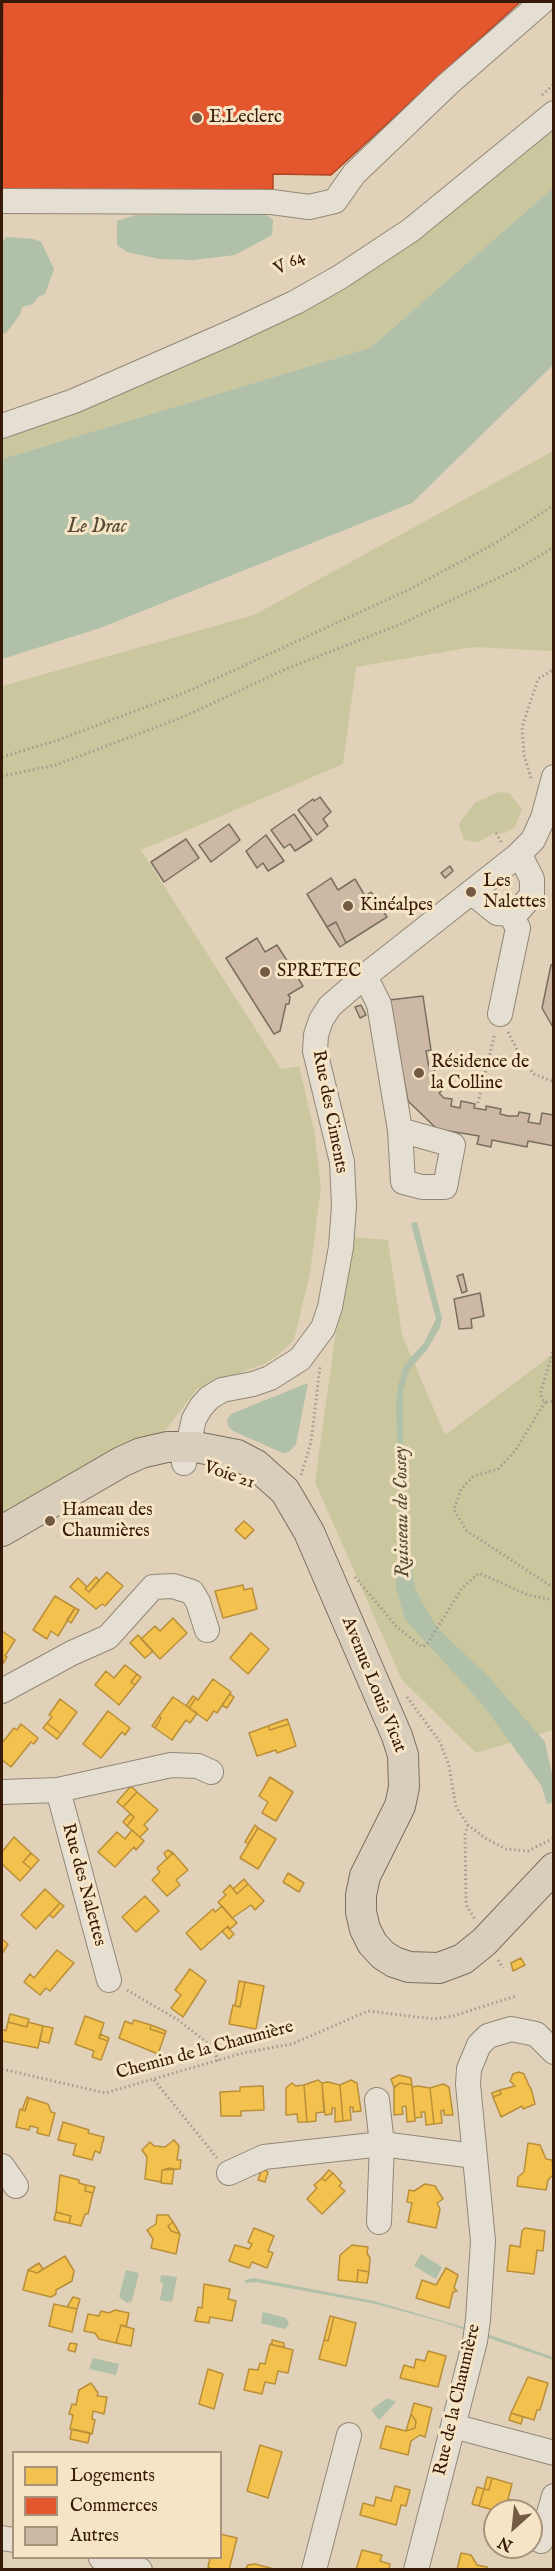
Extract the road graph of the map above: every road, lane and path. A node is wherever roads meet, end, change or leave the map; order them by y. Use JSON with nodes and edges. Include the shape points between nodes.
{"nodes":[{"id":1,"x":542,"y":2,"type":"edge"},
{"id":2,"x":554,"y":84,"type":"edge"},
{"id":3,"x":547,"y":105,"type":"edge"},
{"id":4,"x":2,"y":201,"type":"edge"},
{"id":5,"x":2,"y":426,"type":"edge"},
{"id":6,"x":554,"y":506,"type":"edge"},
{"id":7,"x":554,"y":547,"type":"edge"},
{"id":8,"x":554,"y":669,"type":"edge"},
{"id":9,"x":2,"y":757,"type":"edge"},
{"id":10,"x":2,"y":776,"type":"edge"},
{"id":11,"x":554,"y":777,"type":"edge"},
{"id":12,"x":547,"y":804,"type":"junction"},
{"id":13,"x":517,"y":856,"type":"junction"},
{"id":14,"x":471,"y":892,"type":"junction"},
{"id":15,"x":510,"y":914,"type":"junction"},
{"id":16,"x":364,"y":976,"type":"junction"},
{"id":17,"x":500,"y":1014,"type":"junction"},
{"id":18,"x":554,"y":1082,"type":"edge"},
{"id":19,"x":478,"y":1103,"type":"dead end"},
{"id":20,"x":400,"y":1130,"type":"dead end"},
{"id":21,"x":323,"y":1328,"type":"junction"},
{"id":22,"x":554,"y":1348,"type":"edge"},
{"id":23,"x":554,"y":1401,"type":"edge"},
{"id":24,"x":545,"y":1402,"type":"junction"},
{"id":25,"x":185,"y":1455,"type":"junction"},
{"id":26,"x":300,"y":1477,"type":"dead end"},
{"id":27,"x":300,"y":1518,"type":"joint"},
{"id":28,"x":2,"y":1531,"type":"edge"},
{"id":29,"x":2,"y":1549,"type":"edge"},
{"id":30,"x":355,"y":1576,"type":"dead end"},
{"id":31,"x":554,"y":1588,"type":"edge"},
{"id":32,"x":554,"y":1600,"type":"edge"},
{"id":33,"x":207,"y":1630,"type":"dead end"},
{"id":34,"x":2,"y":1691,"type":"edge"},
{"id":35,"x":403,"y":1692,"type":"dead end"},
{"id":36,"x":211,"y":1772,"type":"dead end"},
{"id":37,"x":58,"y":1790,"type":"junction"},
{"id":38,"x":2,"y":1792,"type":"edge"},
{"id":39,"x":468,"y":1825,"type":"junction"},
{"id":40,"x":554,"y":1838,"type":"edge"},
{"id":41,"x":554,"y":1868,"type":"edge"},
{"id":42,"x":476,"y":1922,"type":"dead end"},
{"id":43,"x":109,"y":1980,"type":"joint"},
{"id":44,"x":516,"y":1996,"type":"dead end"},
{"id":45,"x":554,"y":2052,"type":"edge"},
{"id":46,"x":218,"y":2061,"type":"junction"},
{"id":47,"x":2,"y":2069,"type":"edge"},
{"id":48,"x":154,"y":2080,"type":"junction"},
{"id":49,"x":377,"y":2100,"type":"dead end"},
{"id":50,"x":382,"y":2144,"type":"junction"},
{"id":51,"x":474,"y":2156,"type":"junction"},
{"id":52,"x":2,"y":2166,"type":"edge"},
{"id":53,"x":229,"y":2173,"type":"joint"},
{"id":54,"x":16,"y":2186,"type":"dead end"},
{"id":55,"x":379,"y":2222,"type":"dead end"},
{"id":56,"x":453,"y":2427,"type":"junction"},
{"id":57,"x":349,"y":2435,"type":"dead end"},
{"id":58,"x":554,"y":2453,"type":"edge"},
{"id":59,"x":554,"y":2496,"type":"edge"},
{"id":60,"x":543,"y":2534,"type":"edge"},
{"id":61,"x":104,"y":2559,"type":"edge"},
{"id":62,"x":140,"y":2570,"type":"edge"},
{"id":63,"x":314,"y":2570,"type":"edge"},
{"id":64,"x":416,"y":2570,"type":"edge"}],
"edges":[{"from":1,"to":4,"type":"street","via":[[354,174],[335,201],[309,207],[272,201]]},
{"from":2,"to":3,"type":"path"},
{"from":3,"to":5,"type":"street","via":[[411,230],[332,282],[232,333],[74,401]]},
{"from":6,"to":9,"type":"path","via":[[494,544],[406,591],[191,690]]},
{"from":7,"to":10,"type":"path","via":[[522,567],[401,624],[286,669],[183,717],[56,765]]},
{"from":8,"to":12,"type":"path","via":[[538,679],[522,727],[524,755],[534,790]]},
{"from":11,"to":12,"type":"street","name":"Rue des Ciments"},
{"from":12,"to":13,"type":"street","name":"Rue des Ciments","via":[[533,840]]},
{"from":13,"to":14,"type":"street","name":"Rue des Ciments"},
{"from":13,"to":15,"type":"street","via":[[532,879],[532,895]]},
{"from":14,"to":15,"type":"street","via":[[497,913]]},
{"from":14,"to":16,"type":"street","name":"Rue des Ciments"},
{"from":15,"to":17,"type":"street","via":[[518,928]]},
{"from":16,"to":20,"type":"street","via":[[379,1004]]},
{"from":16,"to":21,"type":"street","name":"Rue des Ciments","via":[[330,1006],[316,1035],[315,1051],[342,1162],[344,1206],[337,1278]]},
{"from":17,"to":18,"type":"path","via":[[522,1060],[534,1074]]},
{"from":17,"to":19,"type":"path"},
{"from":21,"to":25,"type":"street","name":"Rue des Ciments","via":[[300,1359],[285,1370],[253,1384],[222,1390],[209,1398],[194,1419]]},
{"from":21,"to":26,"type":"path","via":[[311,1442]]},
{"from":22,"to":24,"type":"path","via":[[541,1391]]},
{"from":23,"to":24,"type":"path"},
{"from":24,"to":31,"type":"path","via":[[515,1451],[498,1468],[474,1476],[461,1489],[454,1510],[467,1531]]},
{"from":25,"to":27,"type":"main road","name":"Voie 21","via":[[257,1484]]},
{"from":25,"to":28,"type":"main road","via":[[167,1447],[141,1453]]},
{"from":25,"to":29,"type":"main road","via":[[132,1476]]},
{"from":27,"to":41,"type":"main road","name":"Avenue Louis Vicat","via":[[337,1595],[403,1755],[400,1806],[365,1876],[361,1895],[365,1929],[372,1943],[388,1958],[409,1967],[439,1968],[464,1959]]},
{"from":30,"to":32,"type":"path","via":[[397,1627],[422,1647],[462,1588],[479,1573],[528,1595]]},
{"from":33,"to":34,"type":"street","via":[[192,1592],[173,1586],[153,1587],[108,1637]]},
{"from":35,"to":39,"type":"path","via":[[440,1742],[449,1766],[456,1807]]},
{"from":36,"to":37,"type":"street","via":[[198,1766],[171,1765]]},
{"from":37,"to":38,"type":"street"},
{"from":37,"to":43,"type":"street","name":"Rue des Nalettes"},
{"from":39,"to":40,"type":"path","via":[[484,1839],[506,1849],[528,1851]]},
{"from":39,"to":42,"type":"path","via":[[466,1905]]},
{"from":43,"to":46,"type":"path","via":[[178,2020],[213,2047]]},
{"from":44,"to":46,"type":"path","name":"Chemin de la Chaumière","via":[[434,2019],[368,2011],[292,2044]]},
{"from":45,"to":51,"type":"street","name":"Rue de la Chaumière","via":[[536,2034],[518,2029],[499,2031],[479,2045],[469,2069]]},
{"from":46,"to":48,"type":"path","name":"Chemin de la Chaumière"},
{"from":47,"to":48,"type":"path","name":"Chemin de la Chaumière","via":[[105,2092]]},
{"from":48,"to":53,"type":"path"},
{"from":49,"to":50,"type":"street"},
{"from":50,"to":51,"type":"street"},
{"from":50,"to":53,"type":"street","via":[[264,2157]]},
{"from":50,"to":55,"type":"street"},
{"from":51,"to":56,"type":"street","name":"Rue de la Chaumière","via":[[483,2241],[478,2320]]},
{"from":52,"to":54,"type":"street"},
{"from":56,"to":58,"type":"street"},
{"from":56,"to":64,"type":"street","name":"Rue de la Chaumière"},
{"from":57,"to":63,"type":"street"},
{"from":59,"to":60,"type":"street"},
{"from":61,"to":62,"type":"street"}]}
